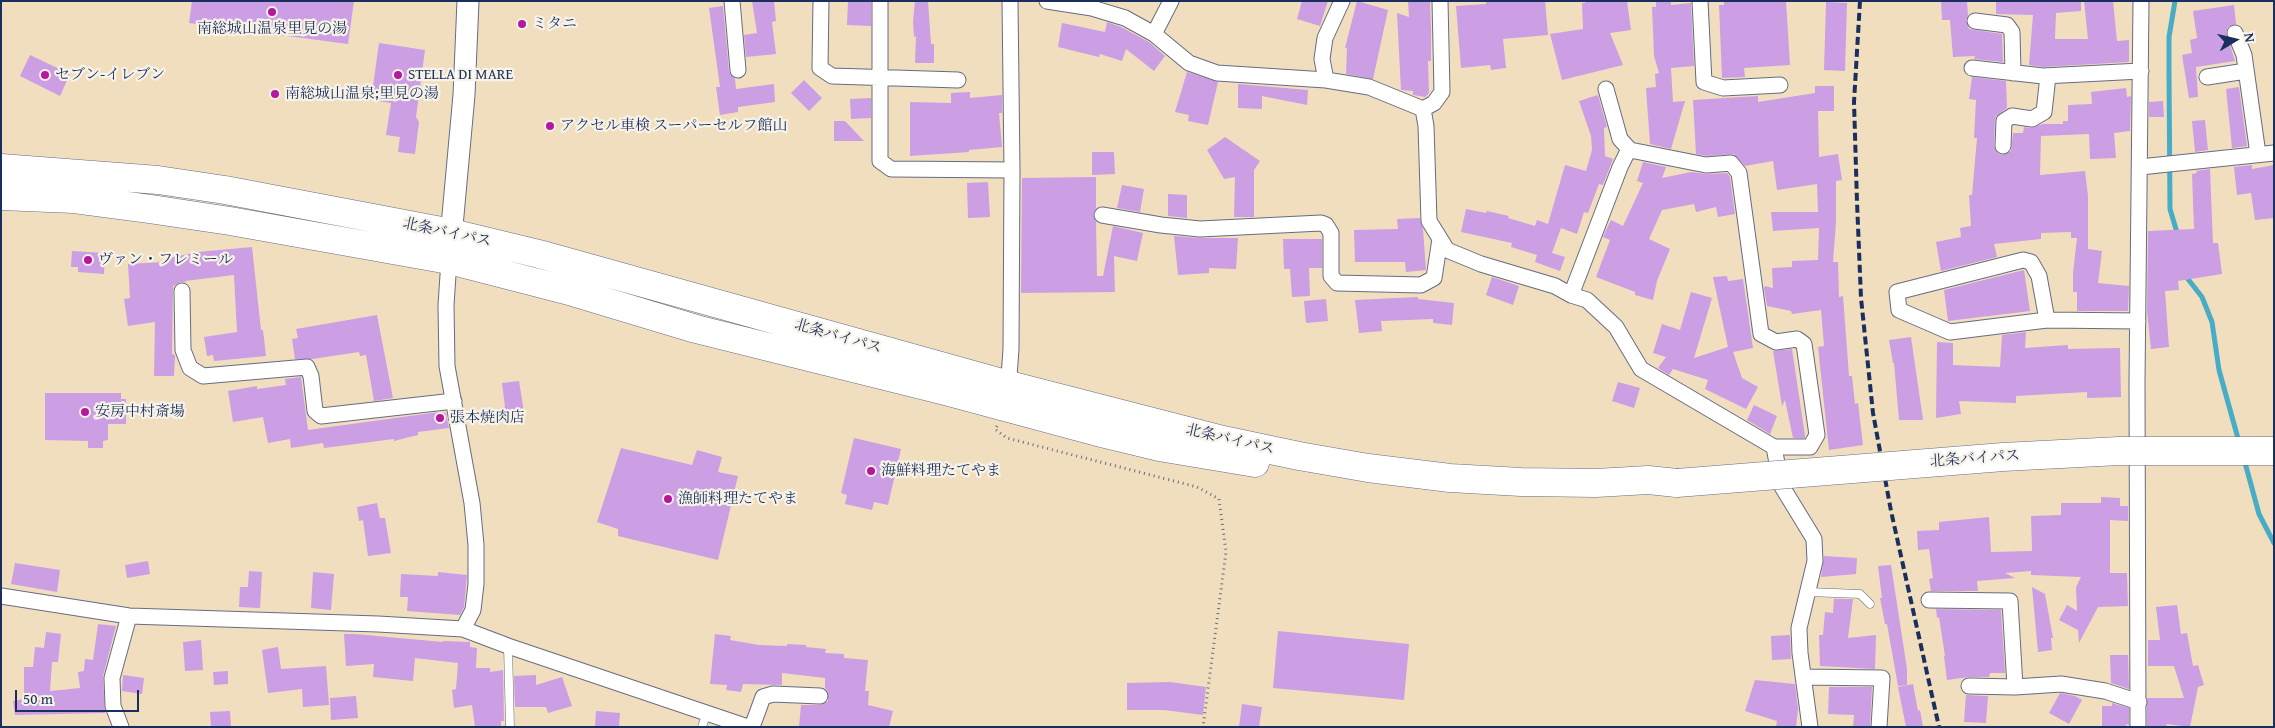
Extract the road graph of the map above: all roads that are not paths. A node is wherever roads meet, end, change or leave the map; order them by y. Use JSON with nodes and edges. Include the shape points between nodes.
{"nodes":[{"id":1,"x":468,"y":1,"type":"edge"},
{"id":2,"x":732,"y":1,"type":"edge"},
{"id":3,"x":821,"y":1,"type":"edge"},
{"id":4,"x":880,"y":1,"type":"edge"},
{"id":5,"x":1010,"y":1,"type":"edge"},
{"id":6,"x":1047,"y":1,"type":"edge"},
{"id":7,"x":1172,"y":1,"type":"edge"},
{"id":8,"x":1342,"y":1,"type":"edge"},
{"id":9,"x":1440,"y":1,"type":"edge"},
{"id":10,"x":1700,"y":1,"type":"edge"},
{"id":11,"x":2141,"y":1,"type":"edge"},
{"id":12,"x":1975,"y":21,"type":"dead end"},
{"id":13,"x":1154,"y":34,"type":"junction"},
{"id":14,"x":2235,"y":34,"type":"dead end"},
{"id":15,"x":1972,"y":68,"type":"dead end"},
{"id":16,"x":738,"y":70,"type":"dead end"},
{"id":17,"x":2142,"y":71,"type":"junction"},
{"id":18,"x":2246,"y":71,"type":"junction"},
{"id":19,"x":2013,"y":73,"type":"junction"},
{"id":20,"x":2048,"y":76,"type":"junction"},
{"id":21,"x":879,"y":77,"type":"junction"},
{"id":22,"x":2207,"y":77,"type":"dead end"},
{"id":23,"x":958,"y":80,"type":"dead end"},
{"id":24,"x":1326,"y":80,"type":"junction"},
{"id":25,"x":1780,"y":85,"type":"dead end"},
{"id":26,"x":1606,"y":90,"type":"dead end"},
{"id":27,"x":1423,"y":109,"type":"junction"},
{"id":28,"x":2003,"y":146,"type":"dead end"},
{"id":29,"x":1629,"y":149,"type":"junction"},
{"id":30,"x":2274,"y":153,"type":"edge"},
{"id":31,"x":2258,"y":154,"type":"junction"},
{"id":32,"x":2140,"y":167,"type":"junction"},
{"id":33,"x":1,"y":168,"type":"edge"},
{"id":34,"x":1012,"y":170,"type":"junction"},
{"id":35,"x":1,"y":196,"type":"edge"},
{"id":36,"x":1102,"y":215,"type":"dead end"},
{"id":37,"x":452,"y":233,"type":"junction"},
{"id":38,"x":1440,"y":239,"type":"junction"},
{"id":39,"x":449,"y":260,"type":"junction"},
{"id":40,"x":182,"y":291,"type":"dead end"},
{"id":41,"x":1571,"y":295,"type":"junction"},
{"id":42,"x":2047,"y":320,"type":"junction"},
{"id":43,"x":2138,"y":321,"type":"junction"},
{"id":44,"x":1007,"y":396,"type":"junction"},
{"id":45,"x":454,"y":401,"type":"junction"},
{"id":46,"x":1774,"y":447,"type":"junction"},
{"id":47,"x":2274,"y":451,"type":"edge"},
{"id":48,"x":1808,"y":592,"type":"junction"},
{"id":49,"x":1,"y":596,"type":"edge"},
{"id":50,"x":1929,"y":600,"type":"dead end"},
{"id":51,"x":1870,"y":604,"type":"dead end"},
{"id":52,"x":129,"y":616,"type":"junction"},
{"id":53,"x":463,"y":629,"type":"junction"},
{"id":54,"x":508,"y":646,"type":"junction"},
{"id":55,"x":1803,"y":678,"type":"junction"},
{"id":56,"x":1969,"y":686,"type":"dead end"},
{"id":57,"x":2015,"y":687,"type":"junction"},
{"id":58,"x":820,"y":696,"type":"dead end"},
{"id":59,"x":2139,"y":702,"type":"junction"},
{"id":60,"x":705,"y":719,"type":"edge"},
{"id":61,"x":121,"y":727,"type":"edge"},
{"id":62,"x":510,"y":727,"type":"edge"},
{"id":63,"x":748,"y":727,"type":"edge"},
{"id":64,"x":752,"y":727,"type":"edge"},
{"id":65,"x":1810,"y":727,"type":"edge"},
{"id":66,"x":1879,"y":727,"type":"edge"},
{"id":67,"x":2138,"y":727,"type":"edge"}],
"edges":[{"from":1,"to":37,"type":"street"},
{"from":2,"to":16,"type":"street"},
{"from":3,"to":21,"type":"street","via":[[820,68],[832,76]]},
{"from":4,"to":21,"type":"street"},
{"from":5,"to":34,"type":"street"},
{"from":6,"to":13,"type":"street","via":[[1092,8],[1125,18]]},
{"from":7,"to":13,"type":"street"},
{"from":8,"to":24,"type":"street","via":[[1325,38],[1322,59]]},
{"from":9,"to":27,"type":"street","via":[[1442,92],[1434,103]]},
{"from":10,"to":25,"type":"street","via":[[1704,82],[1723,88]]},
{"from":11,"to":17,"type":"street"},
{"from":12,"to":19,"type":"street","via":[[2007,25],[2012,32]]},
{"from":13,"to":24,"type":"street","via":[[1189,63],[1217,73]]},
{"from":14,"to":18,"type":"street","via":[[2244,55]]},
{"from":15,"to":19,"type":"street"},
{"from":17,"to":20,"type":"street"},
{"from":17,"to":32,"type":"street"},
{"from":18,"to":22,"type":"street"},
{"from":18,"to":31,"type":"street"},
{"from":19,"to":20,"type":"street"},
{"from":20,"to":28,"type":"street","via":[[2044,112],[2032,118],[2012,116],[2004,121]]},
{"from":21,"to":23,"type":"street"},
{"from":21,"to":34,"type":"street","via":[[880,161],[884,165],[891,169]]},
{"from":24,"to":27,"type":"street","via":[[1368,88]]},
{"from":26,"to":29,"type":"street","via":[[1620,139]]},
{"from":27,"to":38,"type":"street","via":[[1429,221]]},
{"from":29,"to":41,"type":"street"},
{"from":29,"to":46,"type":"street","via":[[1706,165],[1731,163],[1739,173],[1761,334],[1776,342],[1797,339],[1804,344],[1817,435],[1810,447]]},
{"from":30,"to":31,"type":"street"},
{"from":31,"to":32,"type":"street"},
{"from":32,"to":43,"type":"street"},
{"from":33,"to":37,"type":"highway","name":"北条バイパス","via":[[158,180]]},
{"from":34,"to":44,"type":"street"},
{"from":35,"to":39,"type":"highway","name":"北条バイパス","via":[[74,199],[186,214]]},
{"from":36,"to":38,"type":"street","via":[[1161,226],[1200,229],[1321,223],[1331,233],[1331,276],[1337,283],[1421,284],[1434,278]]},
{"from":37,"to":39,"type":"street"},
{"from":37,"to":44,"type":"highway","name":"北条バイパス","via":[[540,254]]},
{"from":38,"to":41,"type":"street","via":[[1447,250],[1481,264],[1555,286]]},
{"from":39,"to":44,"type":"highway","name":"北条バイパス","via":[[573,292],[696,329]]},
{"from":39,"to":45,"type":"street","via":[[447,366]]},
{"from":40,"to":45,"type":"street","via":[[183,350],[190,368],[203,376],[307,367],[315,412],[321,416]]},
{"from":41,"to":46,"type":"street","via":[[1588,300],[1616,327],[1641,369]]},
{"from":42,"to":42,"type":"street","via":[[1950,332],[1899,310],[1897,292],[2023,260],[2031,262],[2039,276]]},
{"from":42,"to":43,"type":"street"},
{"from":43,"to":59,"type":"street"},
{"from":44,"to":47,"type":"highway","name":"北条バイパス","bridge":true,"via":[[1105,434],[1223,459],[1456,489],[1554,491],[1648,488],[2003,456],[2119,451]]},
{"from":45,"to":53,"type":"street","via":[[476,545],[473,610]]},
{"from":46,"to":48,"type":"street","via":[[1781,486],[1814,539],[1816,554]]},
{"from":48,"to":51,"type":"lane","via":[[1860,594]]},
{"from":48,"to":55,"type":"street","via":[[1800,628]]},
{"from":49,"to":52,"type":"street"},
{"from":50,"to":57,"type":"street","via":[[2010,601]]},
{"from":52,"to":53,"type":"street"},
{"from":52,"to":61,"type":"street","via":[[112,678],[113,706]]},
{"from":53,"to":54,"type":"street"},
{"from":54,"to":60,"type":"street"},
{"from":54,"to":62,"type":"lane"},
{"from":55,"to":65,"type":"street"},
{"from":55,"to":66,"type":"street","via":[[1882,678]]},
{"from":56,"to":57,"type":"street"},
{"from":57,"to":59,"type":"street","via":[[2061,684],[2104,691]]},
{"from":58,"to":64,"type":"street","via":[[764,696]]},
{"from":59,"to":67,"type":"street"},
{"from":60,"to":63,"type":"street"}]}
